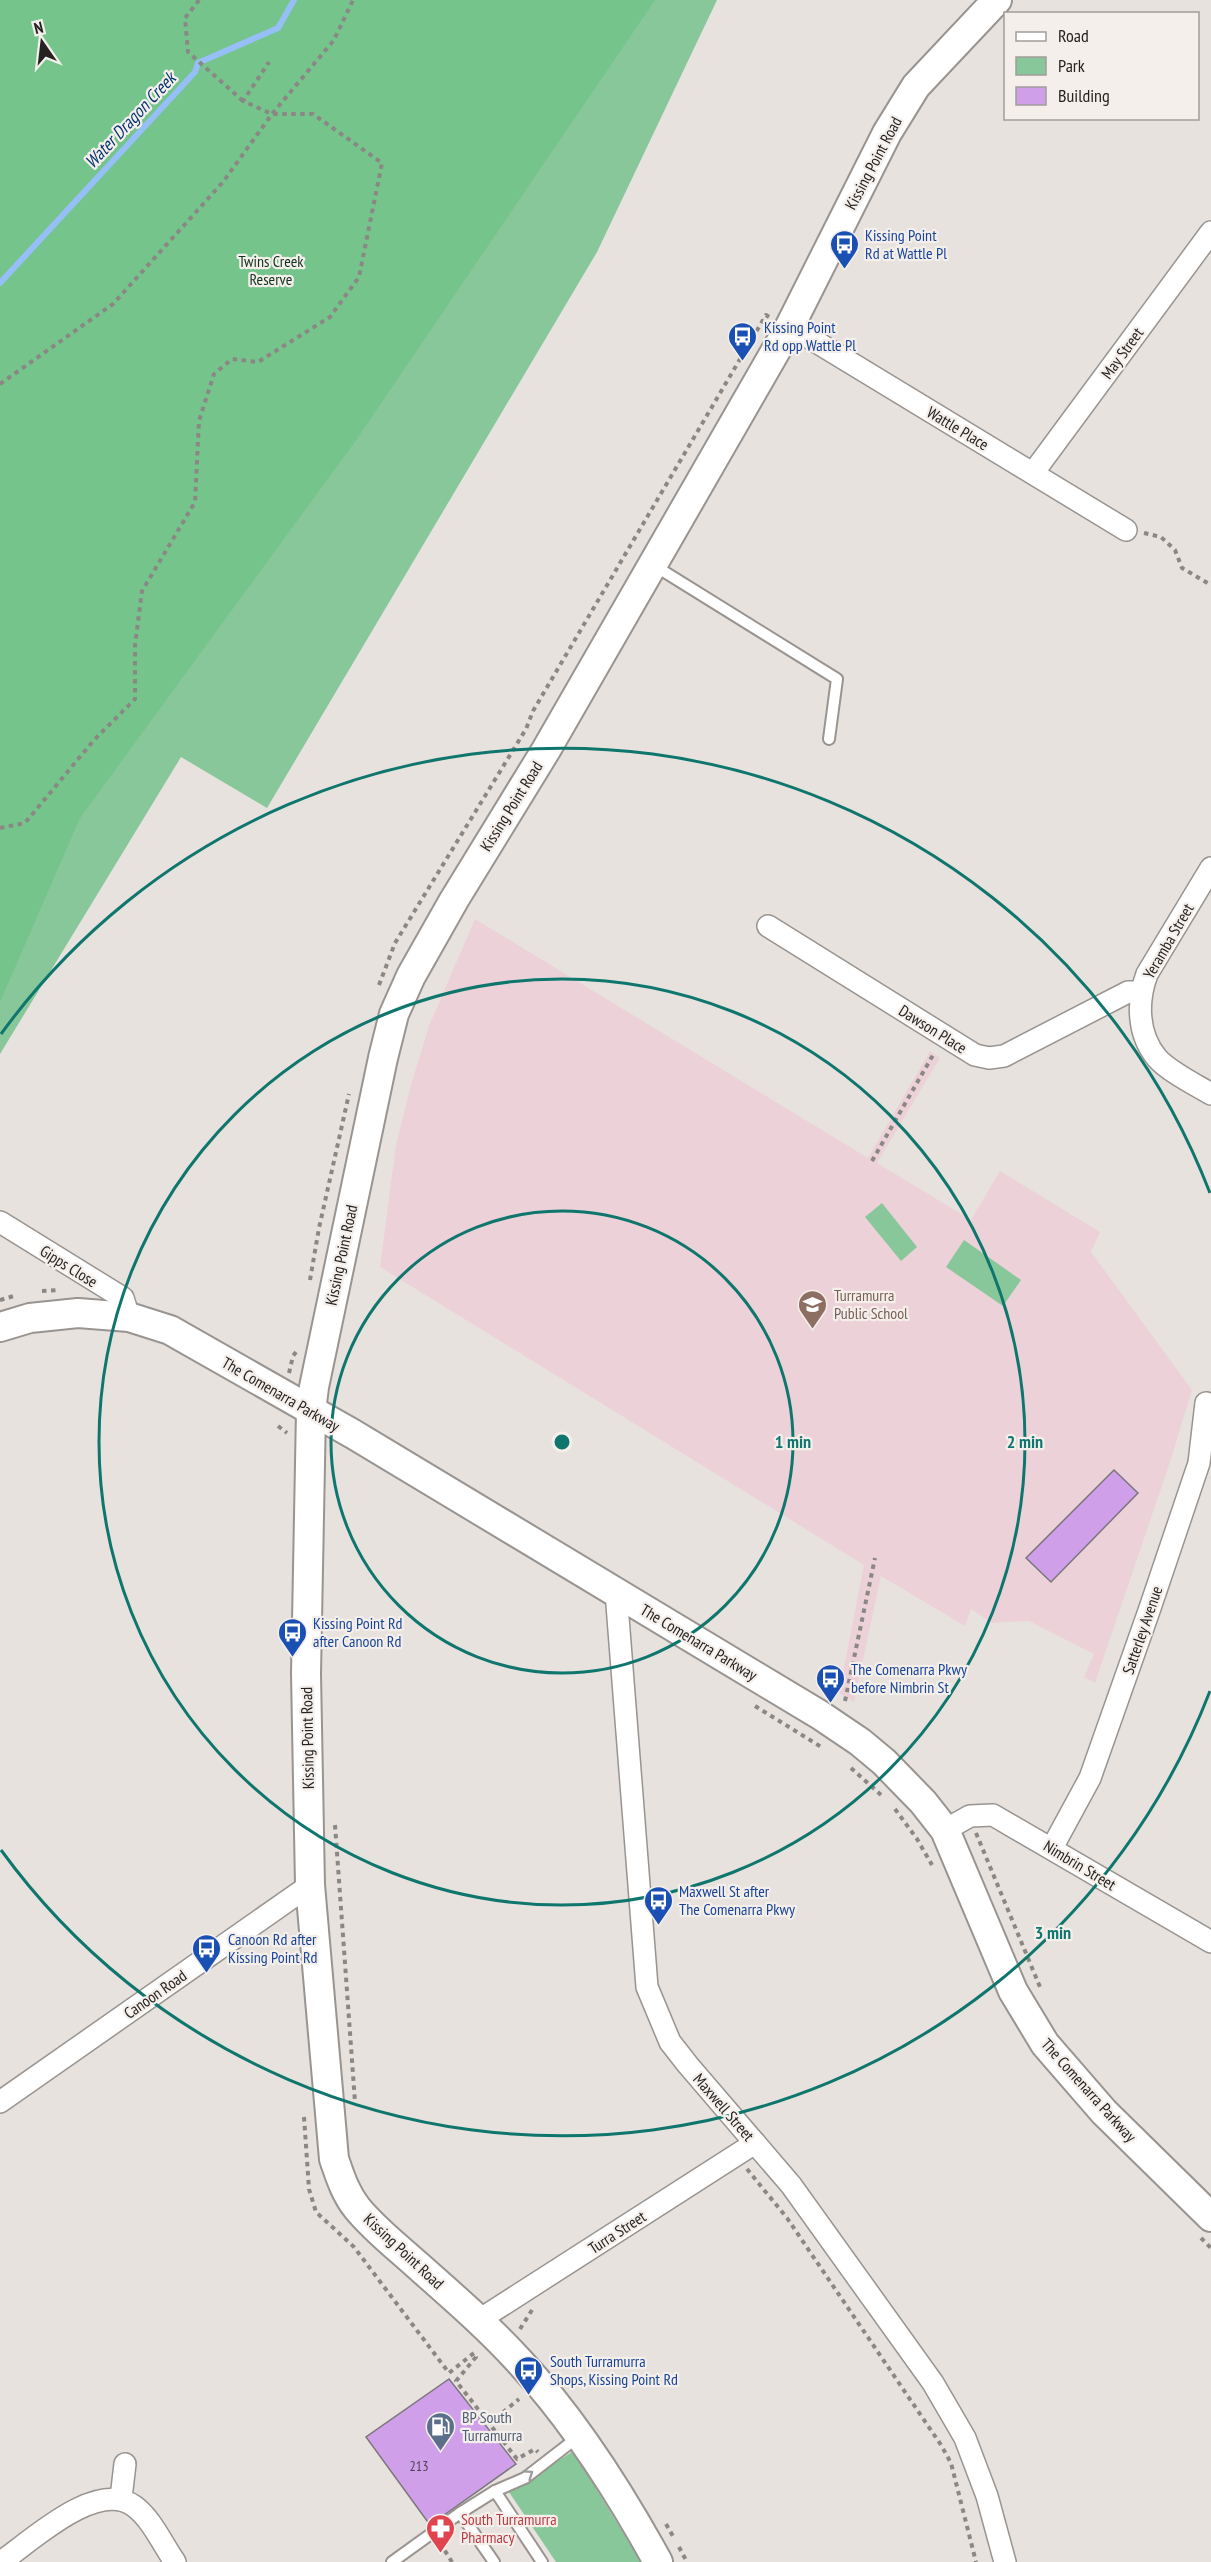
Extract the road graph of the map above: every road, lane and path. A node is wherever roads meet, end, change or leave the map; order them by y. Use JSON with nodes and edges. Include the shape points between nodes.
{"nodes":[{"id":1,"x":199,"y":0,"type":"edge"},
{"id":2,"x":352,"y":0,"type":"edge"},
{"id":3,"x":997,"y":0,"type":"edge"},
{"id":4,"x":269,"y":62,"type":"dead end"},
{"id":5,"x":243,"y":101,"type":"junction"},
{"id":6,"x":272,"y":114,"type":"junction"},
{"id":7,"x":1211,"y":232,"type":"edge"},
{"id":8,"x":790,"y":326,"type":"junction"},
{"id":9,"x":0,"y":384,"type":"edge"},
{"id":10,"x":1034,"y":473,"type":"junction"},
{"id":11,"x":1126,"y":530,"type":"joint"},
{"id":12,"x":651,"y":563,"type":"junction"},
{"id":13,"x":1211,"y":585,"type":"edge"},
{"id":14,"x":829,"y":739,"type":"dead end"},
{"id":15,"x":0,"y":828,"type":"edge"},
{"id":16,"x":1211,"y":867,"type":"edge"},
{"id":17,"x":768,"y":926,"type":"dead end"},
{"id":18,"x":1140,"y":992,"type":"junction"},
{"id":19,"x":933,"y":1055,"type":"dead end"},
{"id":20,"x":1211,"y":1094,"type":"edge"},
{"id":21,"x":872,"y":1161,"type":"dead end"},
{"id":22,"x":0,"y":1222,"type":"edge"},
{"id":23,"x":129,"y":1317,"type":"junction"},
{"id":24,"x":0,"y":1327,"type":"edge"},
{"id":25,"x":1206,"y":1403,"type":"dead end"},
{"id":26,"x":311,"y":1412,"type":"junction"},
{"id":27,"x":875,"y":1558,"type":"dead end"},
{"id":28,"x":616,"y":1592,"type":"junction"},
{"id":29,"x":844,"y":1701,"type":"dead end"},
{"id":30,"x":753,"y":1705,"type":"dead end"},
{"id":31,"x":831,"y":1753,"type":"dead end"},
{"id":32,"x":850,"y":1766,"type":"dead end"},
{"id":33,"x":883,"y":1798,"type":"dead end"},
{"id":34,"x":892,"y":1806,"type":"dead end"},
{"id":35,"x":334,"y":1816,"type":"dead end"},
{"id":36,"x":945,"y":1830,"type":"junction"},
{"id":37,"x":975,"y":1832,"type":"dead end"},
{"id":38,"x":1052,"y":1848,"type":"junction"},
{"id":39,"x":934,"y":1869,"type":"dead end"},
{"id":40,"x":310,"y":1885,"type":"junction"},
{"id":41,"x":1211,"y":1942,"type":"edge"},
{"id":42,"x":1044,"y":1996,"type":"dead end"},
{"id":43,"x":0,"y":2102,"type":"edge"},
{"id":44,"x":356,"y":2110,"type":"dead end"},
{"id":45,"x":755,"y":2144,"type":"junction"},
{"id":46,"x":745,"y":2166,"type":"dead end"},
{"id":47,"x":1203,"y":2224,"type":"edge"},
{"id":48,"x":1211,"y":2248,"type":"edge"},
{"id":49,"x":479,"y":2320,"type":"junction"},
{"id":50,"x":449,"y":2373,"type":"dead end"},
{"id":51,"x":456,"y":2382,"type":"dead end"},
{"id":52,"x":519,"y":2399,"type":"dead end"},
{"id":53,"x":489,"y":2424,"type":"dead end"},
{"id":54,"x":579,"y":2435,"type":"junction"},
{"id":55,"x":124,"y":2464,"type":"dead end"},
{"id":56,"x":495,"y":2491,"type":"junction"},
{"id":57,"x":121,"y":2498,"type":"junction"},
{"id":58,"x":460,"y":2513,"type":"junction"},
{"id":59,"x":432,"y":2533,"type":"junction"},
{"id":60,"x":1,"y":2562,"type":"edge"},
{"id":61,"x":175,"y":2562,"type":"edge"},
{"id":62,"x":392,"y":2562,"type":"edge"},
{"id":63,"x":453,"y":2562,"type":"edge"},
{"id":64,"x":494,"y":2562,"type":"edge"},
{"id":65,"x":542,"y":2562,"type":"edge"},
{"id":66,"x":658,"y":2562,"type":"edge"},
{"id":67,"x":976,"y":2562,"type":"edge"},
{"id":68,"x":1005,"y":2562,"type":"edge"}],
"edges":[{"from":1,"to":5,"type":"path","via":[[185,18],[188,52]]},
{"from":2,"to":6,"type":"path","via":[[334,40]]},
{"from":3,"to":8,"type":"main road","name":"Kissing Point Road","via":[[916,86],[887,133]]},
{"from":4,"to":5,"type":"path"},
{"from":5,"to":6,"type":"path"},
{"from":6,"to":9,"type":"path","via":[[223,182],[113,304]]},
{"from":6,"to":15,"type":"path","via":[[313,114],[382,163],[360,277],[330,318],[258,362],[232,359],[214,374],[199,421],[195,502],[142,591],[135,645],[135,699],[94,740],[25,823]]},
{"from":7,"to":10,"type":"street","name":"May Street"},
{"from":8,"to":10,"type":"street","name":"Wattle Place"},
{"from":8,"to":12,"type":"main road","name":"Kissing Point Road"},
{"from":10,"to":11,"type":"street","name":"Wattle Place"},
{"from":11,"to":13,"type":"path","via":[[1161,537],[1175,550],[1182,568]]},
{"from":12,"to":14,"type":"lane","via":[[837,679]]},
{"from":12,"to":26,"type":"main road","name":"Kissing Point Road","via":[[546,750],[454,900],[394,1014]]},
{"from":16,"to":18,"type":"street","name":"Yeramba Street"},
{"from":17,"to":18,"type":"street","name":"Dawson Place","via":[[975,1055],[989,1058],[1004,1056],[1128,992]]},
{"from":18,"to":20,"type":"street","name":"Yeramba Street","via":[[1140,1020],[1147,1043],[1158,1059]]},
{"from":19,"to":21,"type":"path"},
{"from":22,"to":23,"type":"street","name":"Gipps Close","via":[[123,1298]]},
{"from":23,"to":24,"type":"main road","name":"The Comenarra Parkway","via":[[49,1314]]},
{"from":23,"to":26,"type":"main road","name":"The Comenarra Parkway","via":[[170,1330]]},
{"from":25,"to":38,"type":"street","name":"Satterley Avenue","via":[[1199,1463],[1150,1608],[1090,1778]]},
{"from":26,"to":28,"type":"main road","name":"The Comenarra Parkway"},
{"from":26,"to":40,"type":"main road","name":"Kissing Point Road","via":[[306,1674]]},
{"from":27,"to":29,"type":"path"},
{"from":28,"to":36,"type":"main road","name":"The Comenarra Parkway","via":[[860,1742],[904,1781]]},
{"from":28,"to":45,"type":"street","name":"Maxwell Street","via":[[647,1987],[670,2042]]},
{"from":30,"to":31,"type":"path"},
{"from":32,"to":33,"type":"path"},
{"from":34,"to":39,"type":"path"},
{"from":35,"to":44,"type":"path"},
{"from":36,"to":38,"type":"street","name":"Nimbrin Street","via":[[970,1816],[993,1815]]},
{"from":36,"to":47,"type":"main road","name":"The Comenarra Parkway","via":[[1013,1990],[1045,2044]]},
{"from":37,"to":42,"type":"path"},
{"from":38,"to":41,"type":"street","name":"Nimbrin Street"},
{"from":40,"to":43,"type":"street","name":"Canoon Road"},
{"from":40,"to":49,"type":"main road","name":"Kissing Point Road","via":[[334,2159],[342,2183],[356,2207],[378,2230]]},
{"from":45,"to":49,"type":"street","name":"Turra Street"},
{"from":45,"to":68,"type":"street","name":"Maxwell Street","via":[[791,2185],[933,2383],[965,2438],[987,2496]]},
{"from":46,"to":67,"type":"path","via":[[787,2218],[941,2445],[951,2463]]},
{"from":47,"to":48,"type":"path"},
{"from":49,"to":54,"type":"main road","name":"Kissing Point Road","via":[[531,2374]]},
{"from":50,"to":51,"type":"path"},
{"from":52,"to":53,"type":"path"},
{"from":56,"to":54,"type":"lane","one_way":true,"via":[[525,2478]]},
{"from":54,"to":66,"type":"main road","name":"Kissing Point Road"},
{"from":55,"to":57,"type":"street"},
{"from":56,"to":58,"type":"lane"},
{"from":56,"to":65,"type":"lane"},
{"from":57,"to":60,"type":"street","via":[[82,2505]]},
{"from":57,"to":61,"type":"street","via":[[136,2507]]},
{"from":58,"to":59,"type":"lane"},
{"from":58,"to":64,"type":"lane"},
{"from":59,"to":62,"type":"lane"},
{"from":59,"to":63,"type":"path"}]}
